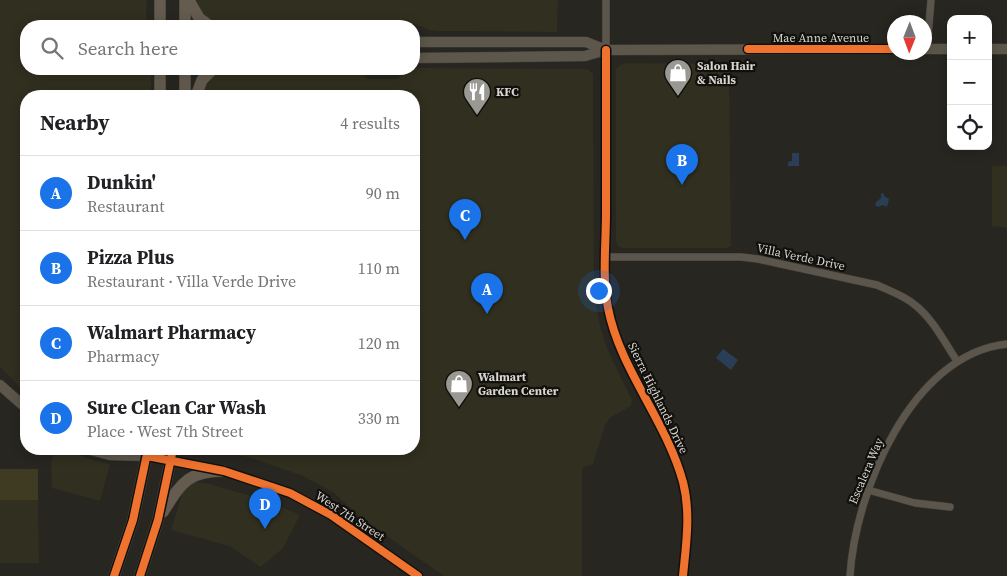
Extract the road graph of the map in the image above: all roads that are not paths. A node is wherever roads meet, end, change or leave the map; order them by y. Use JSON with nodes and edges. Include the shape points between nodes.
{"nodes":[{"id":1,"x":160,"y":0,"type":"edge"},
{"id":2,"x":185,"y":0,"type":"edge"},
{"id":3,"x":190,"y":0,"type":"edge"},
{"id":4,"x":606,"y":0,"type":"edge"},
{"id":5,"x":930,"y":0,"type":"edge"},
{"id":6,"x":929,"y":15,"type":"edge"},
{"id":7,"x":160,"y":20,"type":"edge"},
{"id":8,"x":185,"y":20,"type":"edge"},
{"id":9,"x":202,"y":20,"type":"edge"},
{"id":10,"x":420,"y":42,"type":"edge"},
{"id":11,"x":887,"y":49,"type":"edge"},
{"id":12,"x":932,"y":49,"type":"edge"},
{"id":13,"x":947,"y":49,"type":"edge"},
{"id":14,"x":992,"y":49,"type":"edge"},
{"id":15,"x":1007,"y":49,"type":"edge"},
{"id":16,"x":606,"y":50,"type":"junction"},
{"id":17,"x":420,"y":58,"type":"edge"},
{"id":18,"x":160,"y":75,"type":"edge"},
{"id":19,"x":185,"y":75,"type":"edge"},
{"id":20,"x":207,"y":75,"type":"edge"},
{"id":21,"x":160,"y":90,"type":"edge"},
{"id":22,"x":185,"y":90,"type":"edge"},
{"id":23,"x":198,"y":90,"type":"edge"},
{"id":24,"x":606,"y":257,"type":"junction"},
{"id":25,"x":1007,"y":344,"type":"edge"},
{"id":26,"x":957,"y":362,"type":"junction"},
{"id":27,"x":0,"y":384,"type":"edge"},
{"id":28,"x":20,"y":402,"type":"edge"},
{"id":29,"x":110,"y":455,"type":"edge"},
{"id":30,"x":135,"y":455,"type":"edge"},
{"id":31,"x":147,"y":455,"type":"edge"},
{"id":32,"x":172,"y":455,"type":"edge"},
{"id":33,"x":175,"y":455,"type":"edge"},
{"id":34,"x":224,"y":472,"type":"junction"},
{"id":35,"x":868,"y":490,"type":"junction"},
{"id":36,"x":950,"y":508,"type":"dead end"},
{"id":37,"x":158,"y":520,"type":"junction"},
{"id":38,"x":114,"y":576,"type":"edge"},
{"id":39,"x":140,"y":576,"type":"edge"},
{"id":40,"x":418,"y":576,"type":"edge"},
{"id":41,"x":683,"y":576,"type":"edge"},
{"id":42,"x":850,"y":576,"type":"edge"}],
"edges":[{"from":1,"to":7,"type":"main road"},
{"from":2,"to":8,"type":"main road"},
{"from":3,"to":9,"type":"main road"},
{"from":4,"to":16,"type":"street","name":"Sierra Highlands Drive"},
{"from":5,"to":6,"type":"street"},
{"from":10,"to":16,"type":"main road","name":"Mae Anne Avenue","via":[[586,42]]},
{"from":11,"to":16,"type":"main road","name":"Mae Anne Avenue"},
{"from":12,"to":13,"type":"main road"},
{"from":14,"to":15,"type":"main road"},
{"from":16,"to":17,"type":"main road","name":"Mae Anne Avenue","via":[[585,56]]},
{"from":16,"to":24,"type":"street","name":"Sierra Highlands Drive"},
{"from":18,"to":21,"type":"main road"},
{"from":19,"to":22,"type":"main road"},
{"from":20,"to":23,"type":"main road"},
{"from":24,"to":26,"type":"street","name":"Villa Verde Drive","via":[[750,258],[878,285],[915,304],[933,324]]},
{"from":24,"to":41,"type":"street","name":"Sierra Highlands Drive","via":[[608,307],[619,344],[677,461],[683,484],[688,528]]},
{"from":25,"to":26,"type":"street","name":"Escalera Way","via":[[984,349]]},
{"from":26,"to":35,"type":"street","name":"Escalera Way","via":[[934,380],[904,419],[879,462]]},
{"from":27,"to":28,"type":"main road"},
{"from":29,"to":30,"type":"main road","name":"West 7th Street"},
{"from":31,"to":38,"type":"main road"},
{"from":32,"to":37,"type":"main road"},
{"from":33,"to":34,"type":"main road","name":"West 7th Street"},
{"from":34,"to":37,"type":"main road","via":[[207,471],[186,481]]},
{"from":34,"to":40,"type":"main road","name":"West 7th Street","via":[[284,491],[317,506]]},
{"from":35,"to":36,"type":"street","via":[[915,503]]},
{"from":35,"to":42,"type":"street","name":"Escalera Way","via":[[855,539]]},
{"from":37,"to":39,"type":"main road"}]}
